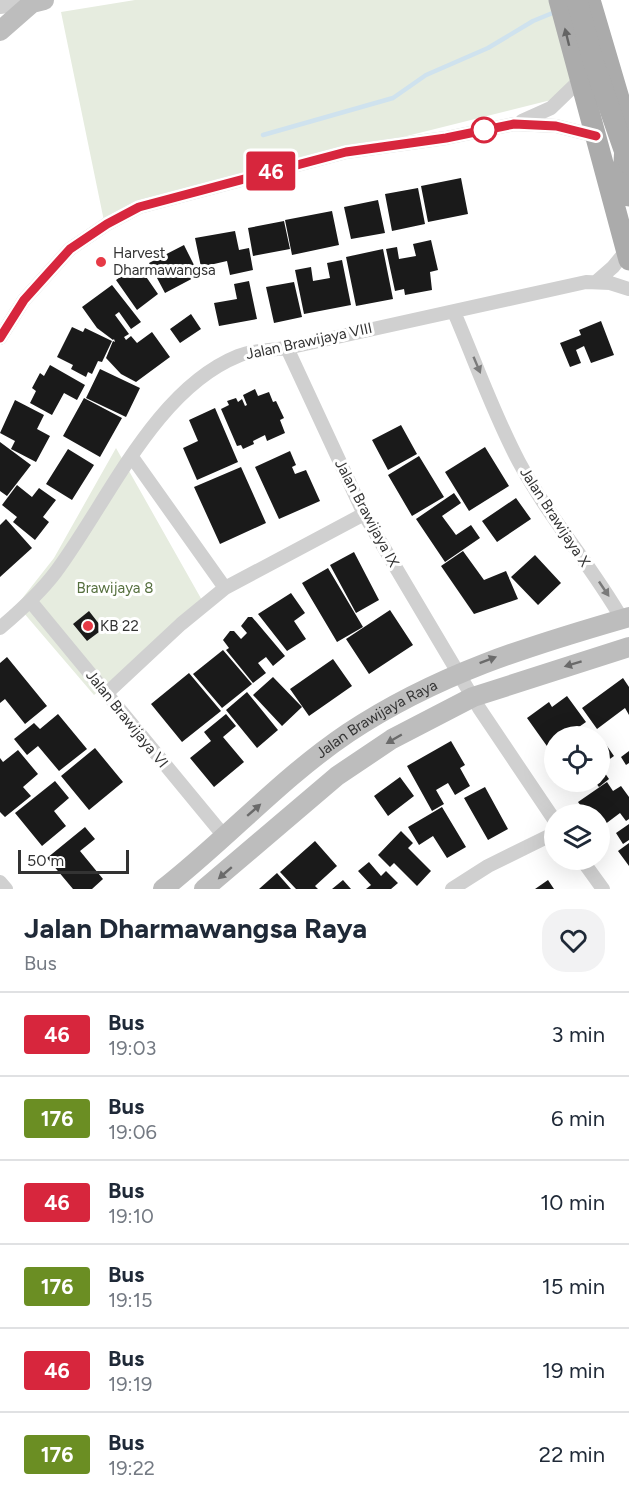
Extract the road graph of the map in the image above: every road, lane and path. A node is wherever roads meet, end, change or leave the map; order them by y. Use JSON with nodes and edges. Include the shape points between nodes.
{"nodes":[{"id":1,"x":559,"y":0,"type":"edge"},
{"id":2,"x":577,"y":0,"type":"edge"},
{"id":3,"x":590,"y":0,"type":"edge"},
{"id":4,"x":38,"y":2,"type":"edge"},
{"id":5,"x":0,"y":7,"type":"edge"},
{"id":6,"x":0,"y":31,"type":"edge"},
{"id":7,"x":579,"y":81,"type":"junction"},
{"id":8,"x":623,"y":95,"type":"edge"},
{"id":9,"x":514,"y":124,"type":"junction"},
{"id":10,"x":628,"y":129,"type":"edge"},
{"id":11,"x":596,"y":136,"type":"junction"},
{"id":12,"x":629,"y":164,"type":"edge"},
{"id":13,"x":629,"y":196,"type":"edge"},
{"id":14,"x":628,"y":250,"type":"edge"},
{"id":15,"x":597,"y":281,"type":"junction"},
{"id":16,"x":629,"y":289,"type":"edge"},
{"id":17,"x":454,"y":312,"type":"junction"},
{"id":18,"x":0,"y":338,"type":"edge"},
{"id":19,"x":287,"y":348,"type":"junction"},
{"id":20,"x":132,"y":456,"type":"junction"},
{"id":21,"x":364,"y":514,"type":"junction"},
{"id":22,"x":225,"y":588,"type":"junction"},
{"id":23,"x":31,"y":602,"type":"junction"},
{"id":24,"x":625,"y":618,"type":"edge"},
{"id":25,"x":0,"y":628,"type":"edge"},
{"id":26,"x":629,"y":647,"type":"edge"},
{"id":27,"x":459,"y":672,"type":"junction"},
{"id":28,"x":107,"y":693,"type":"junction"},
{"id":29,"x":473,"y":697,"type":"junction"},
{"id":30,"x":544,"y":804,"type":"edge"},
{"id":31,"x":224,"y":836,"type":"junction"},
{"id":32,"x":544,"y":838,"type":"edge"},
{"id":33,"x":589,"y":870,"type":"edge"},
{"id":34,"x":0,"y":882,"type":"edge"},
{"id":35,"x":6,"y":889,"type":"edge"},
{"id":36,"x":163,"y":889,"type":"edge"},
{"id":37,"x":204,"y":889,"type":"edge"},
{"id":38,"x":452,"y":889,"type":"edge"},
{"id":39,"x":603,"y":889,"type":"edge"}],
"edges":[{"from":7,"to":1,"type":"main road","one_way":true},
{"from":2,"to":12,"type":"main road","bridge":true,"via":[[593,61]]},
{"from":3,"to":8,"type":"main road"},
{"from":4,"to":5,"type":"street"},
{"from":4,"to":6,"type":"street"},
{"from":7,"to":9,"type":"street","via":[[551,108]]},
{"from":7,"to":11,"type":"main road"},
{"from":8,"to":10,"type":"main road"},
{"from":9,"to":11,"type":"street","via":[[556,126]]},
{"from":9,"to":18,"type":"street","via":[[346,152],[139,207],[70,249],[24,300]]},
{"from":10,"to":13,"type":"main road","via":[[624,163]]},
{"from":11,"to":14,"type":"main road"},
{"from":14,"to":15,"type":"street"},
{"from":15,"to":16,"type":"street","name":"Jalan Brawijaya VIII"},
{"from":15,"to":17,"type":"street","name":"Jalan Brawijaya VIII"},
{"from":17,"to":19,"type":"street","name":"Jalan Brawijaya VIII"},
{"from":17,"to":24,"type":"street","name":"Jalan Brawijaya X","one_way":true,"via":[[519,461],[547,511]]},
{"from":19,"to":20,"type":"street","name":"Jalan Brawijaya VIII","via":[[239,356],[204,374],[176,398]]},
{"from":19,"to":21,"type":"street","name":"Jalan Brawijaya IX"},
{"from":20,"to":22,"type":"street"},
{"from":20,"to":23,"type":"street","name":"Jalan Brawijaya VIII","via":[[55,573]]},
{"from":21,"to":22,"type":"street"},
{"from":21,"to":27,"type":"street","name":"Jalan Brawijaya IX"},
{"from":22,"to":28,"type":"street"},
{"from":23,"to":25,"type":"street","name":"Jalan Brawijaya VIII"},
{"from":23,"to":28,"type":"street","name":"Jalan Brawijaya VI"},
{"from":27,"to":24,"type":"street","name":"Jalan Brawijaya Raya","one_way":true,"via":[[538,643]]},
{"from":26,"to":29,"type":"street","name":"Jalan Brawijaya Raya","one_way":true},
{"from":27,"to":29,"type":"street","name":"Jalan Brawijaya IX"},
{"from":31,"to":27,"type":"street","name":"Jalan Brawijaya Raya","one_way":true,"via":[[347,734],[413,694]]},
{"from":28,"to":31,"type":"street","name":"Jalan Brawijaya VI"},
{"from":29,"to":30,"type":"street","name":"Jalan Brawijaya IX"},
{"from":29,"to":37,"type":"street","name":"Jalan Brawijaya Raya","one_way":true,"via":[[392,739],[338,777]]},
{"from":31,"to":36,"type":"street","name":"Jalan Brawijaya Raya"},
{"from":32,"to":38,"type":"street"},
{"from":33,"to":39,"type":"street"},
{"from":34,"to":35,"type":"street"}]}
